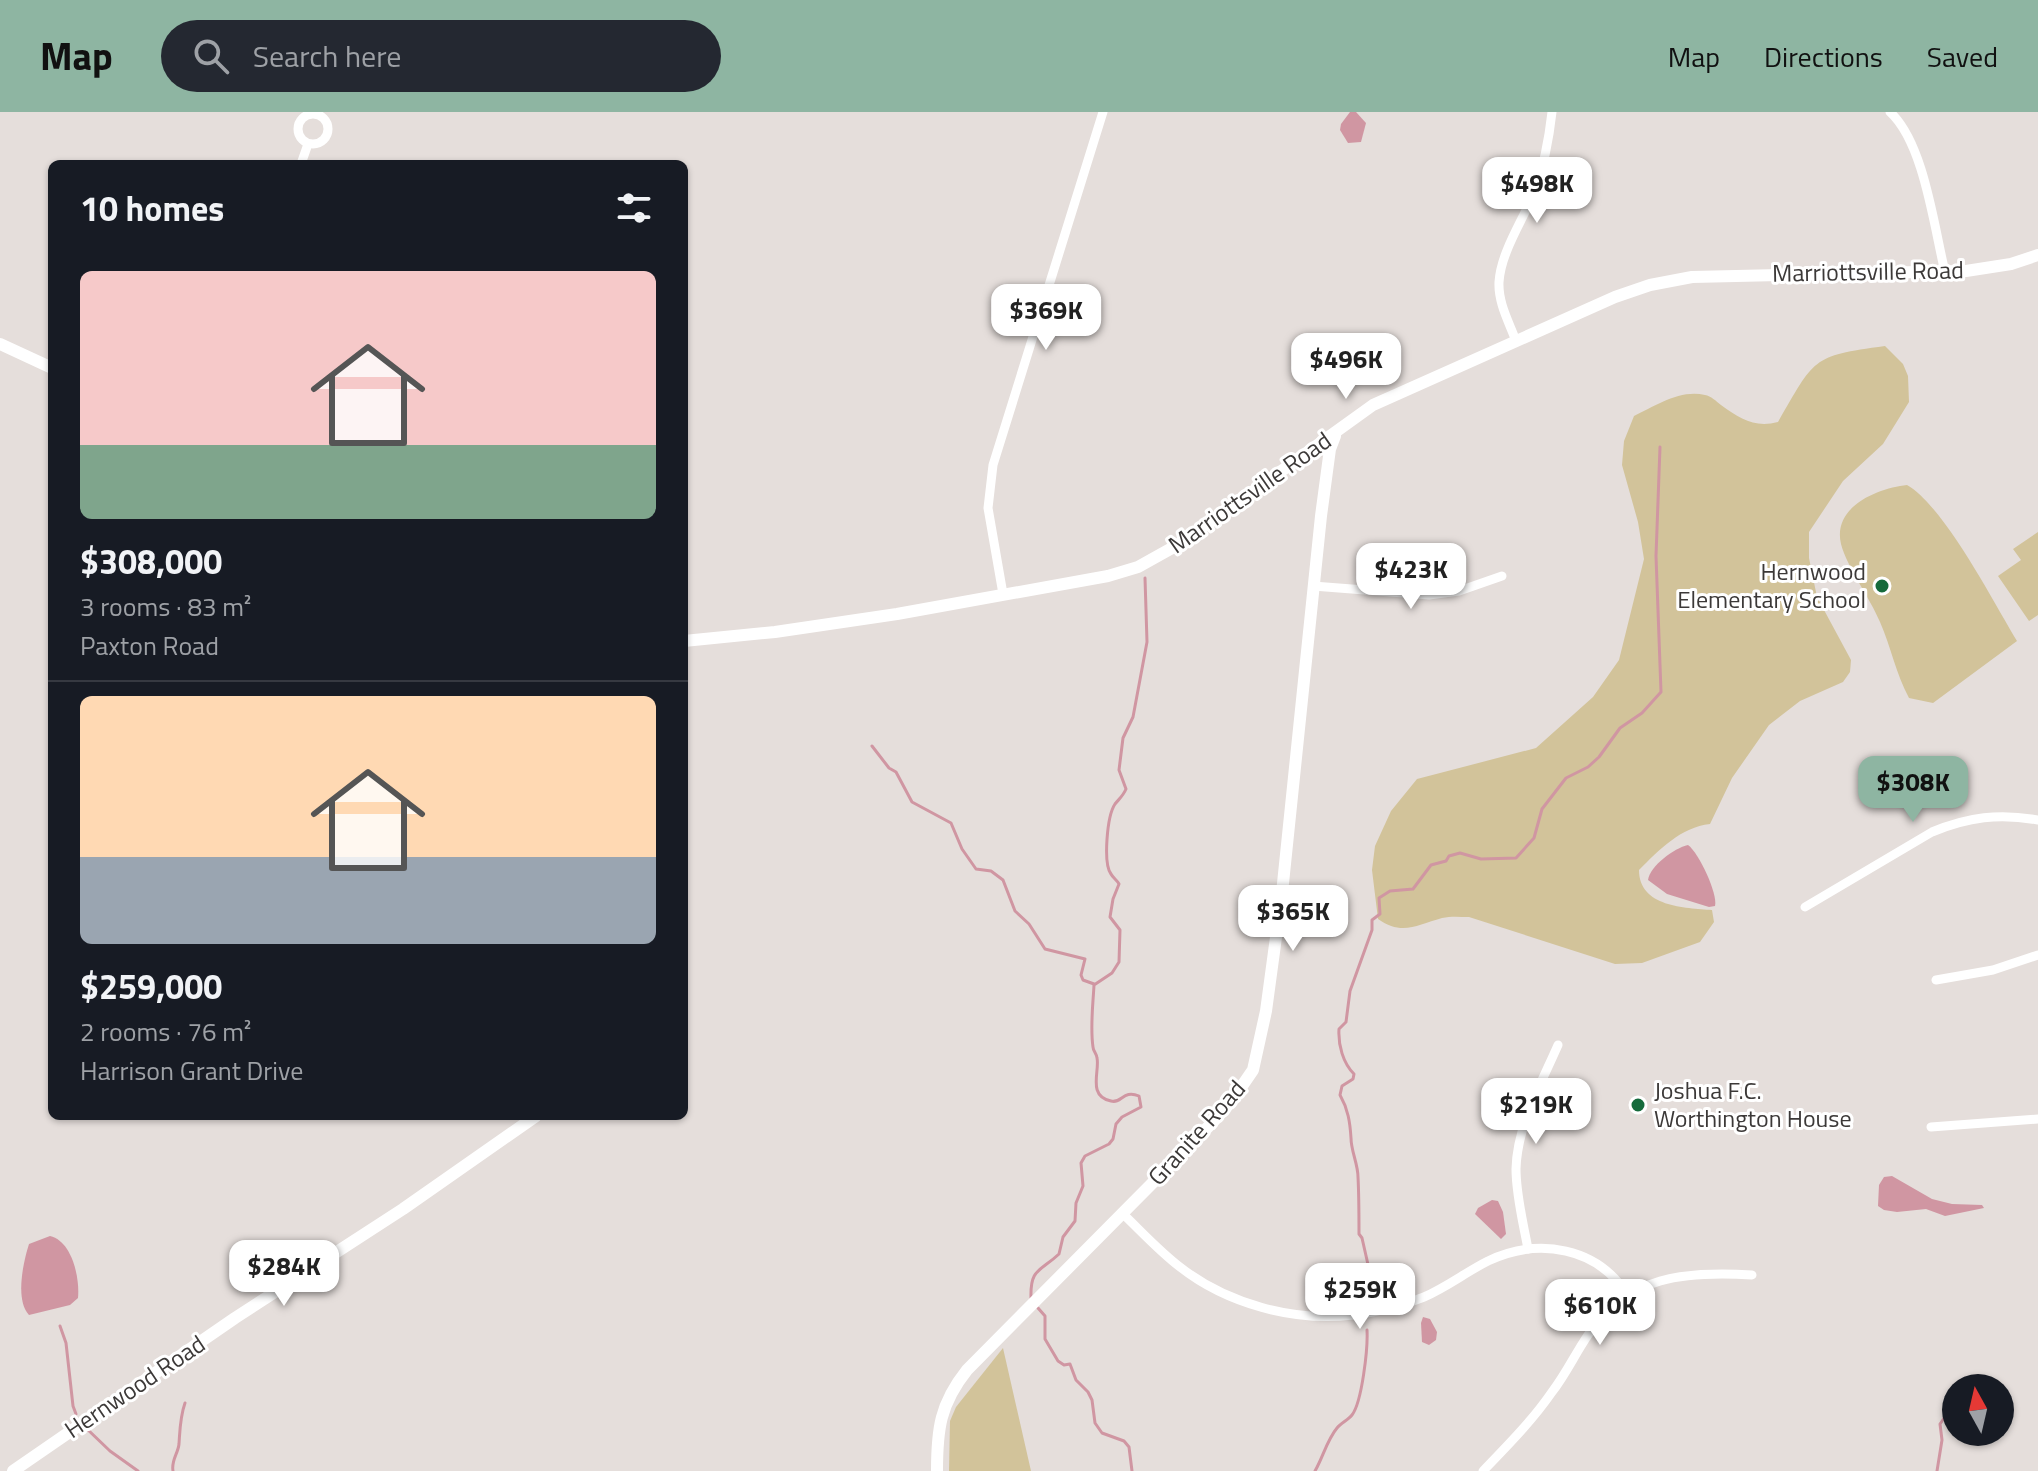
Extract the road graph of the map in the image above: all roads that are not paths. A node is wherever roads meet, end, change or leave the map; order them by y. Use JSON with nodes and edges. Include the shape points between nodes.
{"nodes":[{"id":1,"x":1103,"y":112,"type":"edge"},
{"id":2,"x":1552,"y":112,"type":"edge"},
{"id":3,"x":1890,"y":112,"type":"edge"},
{"id":4,"x":308,"y":144,"type":"dead end"},
{"id":5,"x":302,"y":160,"type":"edge"},
{"id":6,"x":2035,"y":259,"type":"edge"},
{"id":7,"x":1945,"y":272,"type":"junction"},
{"id":8,"x":1516,"y":341,"type":"junction"},
{"id":9,"x":0,"y":344,"type":"edge"},
{"id":10,"x":48,"y":366,"type":"edge"},
{"id":11,"x":1336,"y":433,"type":"junction"},
{"id":12,"x":1502,"y":576,"type":"dead end"},
{"id":13,"x":1313,"y":586,"type":"junction"},
{"id":14,"x":1003,"y":594,"type":"junction"},
{"id":15,"x":688,"y":641,"type":"edge"},
{"id":16,"x":2038,"y":820,"type":"edge"},
{"id":17,"x":1805,"y":907,"type":"dead end"},
{"id":18,"x":2038,"y":955,"type":"edge"},
{"id":19,"x":1936,"y":980,"type":"dead end"},
{"id":20,"x":1558,"y":1045,"type":"dead end"},
{"id":21,"x":2038,"y":1119,"type":"edge"},
{"id":22,"x":530,"y":1120,"type":"edge"},
{"id":23,"x":1931,"y":1127,"type":"dead end"},
{"id":24,"x":1122,"y":1213,"type":"junction"},
{"id":25,"x":1528,"y":1249,"type":"junction"},
{"id":26,"x":1752,"y":1275,"type":"dead end"},
{"id":27,"x":1628,"y":1296,"type":"junction"},
{"id":28,"x":13,"y":1471,"type":"edge"},
{"id":29,"x":937,"y":1471,"type":"edge"},
{"id":30,"x":1483,"y":1471,"type":"edge"}],
"edges":[{"from":1,"to":14,"type":"street","via":[[991,476],[990,529]]},
{"from":2,"to":8,"type":"street","via":[[1540,173],[1501,268],[1500,296]]},
{"from":3,"to":7,"type":"street","via":[[1916,154]]},
{"from":4,"to":5,"type":"street"},
{"from":6,"to":7,"type":"street","name":"Marriottsville Road"},
{"from":7,"to":8,"type":"street","name":"Marriottsville Road","via":[[1670,280],[1615,297]]},
{"from":8,"to":11,"type":"street","name":"Marriottsville Road","via":[[1373,405]]},
{"from":9,"to":10,"type":"street"},
{"from":11,"to":13,"type":"street","name":"Granite Road","via":[[1328,458]]},
{"from":11,"to":14,"type":"street","name":"Marriottsville Road","via":[[1149,562],[1118,574]]},
{"from":12,"to":13,"type":"street","via":[[1429,595]]},
{"from":13,"to":24,"type":"street","name":"Granite Road","via":[[1275,955],[1258,1052],[1231,1102]]},
{"from":14,"to":15,"type":"street","name":"Marriottsville Road","via":[[802,628]]},
{"from":16,"to":17,"type":"street","via":[[1996,815],[1953,823]]},
{"from":18,"to":19,"type":"street"},
{"from":20,"to":25,"type":"street","via":[[1526,1120],[1517,1156]]},
{"from":21,"to":23,"type":"street"},
{"from":22,"to":28,"type":"street","name":"Hernwood Road"},
{"from":24,"to":25,"type":"street","via":[[1164,1254],[1204,1282],[1248,1303],[1304,1315],[1353,1315],[1400,1306],[1485,1262]]},
{"from":24,"to":29,"type":"street","name":"Granite Road","via":[[954,1387],[941,1415]]},
{"from":25,"to":27,"type":"street","via":[[1559,1249],[1590,1259],[1613,1275]]},
{"from":26,"to":27,"type":"street","via":[[1681,1274]]},
{"from":27,"to":30,"type":"street","via":[[1600,1320],[1551,1394]]}]}
